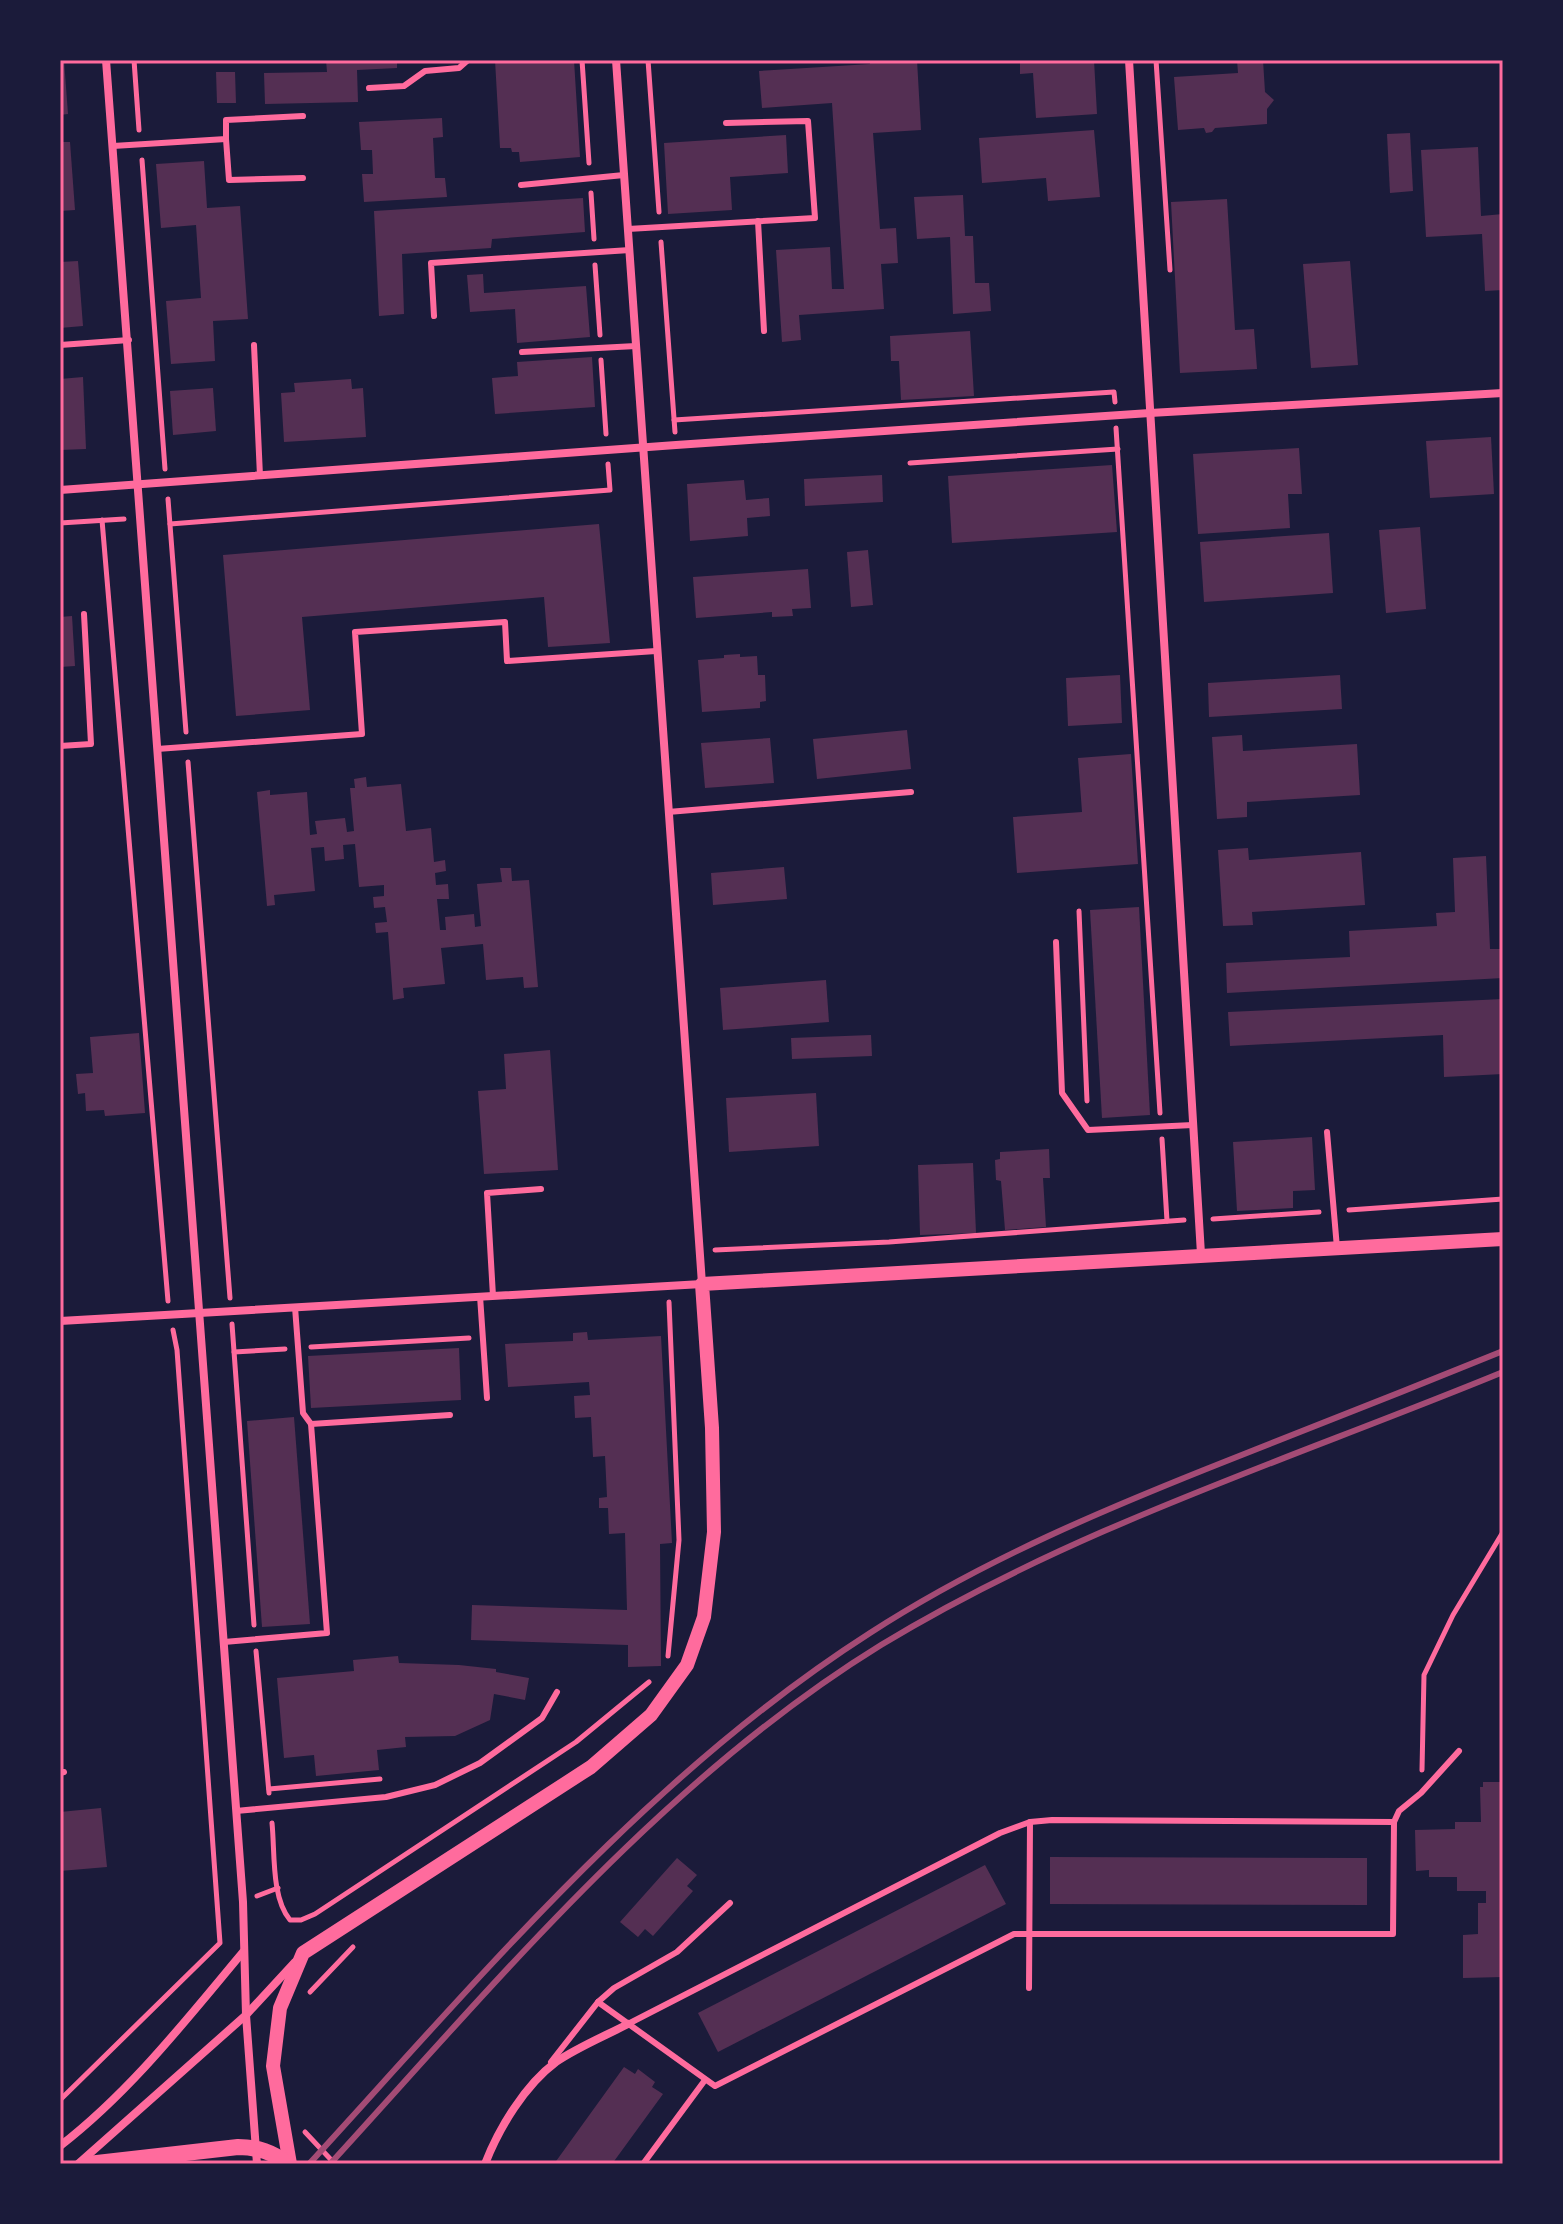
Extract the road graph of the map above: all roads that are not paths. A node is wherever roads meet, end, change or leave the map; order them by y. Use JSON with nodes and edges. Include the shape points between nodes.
{"nodes":[{"id":1,"x":106,"y":60,"type":"edge"},
{"id":2,"x":468,"y":60,"type":"edge"},
{"id":3,"x":616,"y":60,"type":"edge"},
{"id":4,"x":1129,"y":60,"type":"edge"},
{"id":5,"x":369,"y":88,"type":"dead end"},
{"id":6,"x":303,"y":116,"type":"dead end"},
{"id":7,"x":726,"y":123,"type":"dead end"},
{"id":8,"x":226,"y":139,"type":"junction"},
{"id":9,"x":113,"y":146,"type":"junction"},
{"id":10,"x":624,"y":175,"type":"junction"},
{"id":11,"x":303,"y":178,"type":"dead end"},
{"id":12,"x":521,"y":185,"type":"dead end"},
{"id":13,"x":758,"y":221,"type":"junction"},
{"id":14,"x":628,"y":229,"type":"junction"},
{"id":15,"x":630,"y":250,"type":"junction"},
{"id":16,"x":434,"y":316,"type":"dead end"},
{"id":17,"x":764,"y":331,"type":"dead end"},
{"id":18,"x":129,"y":340,"type":"junction"},
{"id":19,"x":60,"y":345,"type":"edge"},
{"id":20,"x":254,"y":345,"type":"dead end"},
{"id":21,"x":636,"y":346,"type":"junction"},
{"id":22,"x":522,"y":352,"type":"dead end"},
{"id":23,"x":1503,"y":393,"type":"edge"},
{"id":24,"x":1150,"y":413,"type":"junction"},
{"id":25,"x":644,"y":447,"type":"junction"},
{"id":26,"x":260,"y":476,"type":"junction"},
{"id":27,"x":138,"y":485,"type":"junction"},
{"id":28,"x":60,"y":490,"type":"edge"},
{"id":29,"x":84,"y":614,"type":"dead end"},
{"id":30,"x":656,"y":651,"type":"junction"},
{"id":31,"x":60,"y":746,"type":"edge"},
{"id":32,"x":157,"y":749,"type":"junction"},
{"id":33,"x":911,"y":792,"type":"dead end"},
{"id":34,"x":668,"y":812,"type":"junction"},
{"id":35,"x":1056,"y":942,"type":"dead end"},
{"id":36,"x":1193,"y":1125,"type":"junction"},
{"id":37,"x":1327,"y":1132,"type":"dead end"},
{"id":38,"x":541,"y":1189,"type":"dead end"},
{"id":39,"x":1503,"y":1239,"type":"edge"},
{"id":40,"x":1337,"y":1248,"type":"junction"},
{"id":41,"x":1201,"y":1254,"type":"junction"},
{"id":42,"x":702,"y":1284,"type":"junction"},
{"id":43,"x":480,"y":1296,"type":"junction"},
{"id":44,"x":493,"y":1296,"type":"junction"},
{"id":45,"x":295,"y":1307,"type":"junction"},
{"id":46,"x":200,"y":1313,"type":"junction"},
{"id":47,"x":60,"y":1321,"type":"edge"},
{"id":48,"x":487,"y":1398,"type":"dead end"},
{"id":49,"x":450,"y":1415,"type":"dead end"},
{"id":50,"x":311,"y":1424,"type":"junction"},
{"id":51,"x":224,"y":1642,"type":"junction"},
{"id":52,"x":557,"y":1692,"type":"dead end"},
{"id":53,"x":1459,"y":1751,"type":"dead end"},
{"id":54,"x":236,"y":1811,"type":"junction"},
{"id":55,"x":1030,"y":1822,"type":"junction"},
{"id":56,"x":1394,"y":1822,"type":"junction"},
{"id":57,"x":730,"y":1903,"type":"dead end"},
{"id":58,"x":1029,"y":1932,"type":"junction"},
{"id":59,"x":244,"y":1952,"type":"junction"},
{"id":60,"x":303,"y":1953,"type":"junction"},
{"id":61,"x":1029,"y":1988,"type":"dead end"},
{"id":62,"x":598,"y":2002,"type":"junction"},
{"id":63,"x":246,"y":2015,"type":"junction"},
{"id":64,"x":628,"y":2024,"type":"junction"},
{"id":65,"x":542,"y":2074,"type":"junction"},
{"id":66,"x":705,"y":2080,"type":"junction"},
{"id":67,"x":60,"y":2146,"type":"edge"},
{"id":68,"x":256,"y":2156,"type":"edge"},
{"id":69,"x":78,"y":2164,"type":"edge"},
{"id":70,"x":88,"y":2164,"type":"edge"},
{"id":71,"x":289,"y":2164,"type":"edge"},
{"id":72,"x":485,"y":2164,"type":"edge"},
{"id":73,"x":643,"y":2164,"type":"edge"}],
"edges":[{"from":1,"to":9,"type":"street"},
{"from":2,"to":5,"type":"lane","via":[[459,68],[425,71],[404,86]]},
{"from":3,"to":10,"type":"street"},
{"from":4,"to":24,"type":"street"},
{"from":6,"to":8,"type":"lane","via":[[226,120]]},
{"from":7,"to":13,"type":"lane","via":[[808,121],[815,218]]},
{"from":8,"to":9,"type":"lane"},
{"from":8,"to":11,"type":"lane","via":[[229,180]]},
{"from":9,"to":18,"type":"street"},
{"from":10,"to":12,"type":"lane"},
{"from":10,"to":14,"type":"street"},
{"from":13,"to":14,"type":"lane"},
{"from":13,"to":17,"type":"lane"},
{"from":14,"to":15,"type":"street"},
{"from":15,"to":16,"type":"lane","via":[[431,263]]},
{"from":15,"to":21,"type":"street"},
{"from":18,"to":19,"type":"lane"},
{"from":18,"to":27,"type":"street"},
{"from":20,"to":26,"type":"lane"},
{"from":21,"to":22,"type":"lane"},
{"from":21,"to":25,"type":"street"},
{"from":23,"to":24,"type":"street"},
{"from":24,"to":25,"type":"street"},
{"from":24,"to":36,"type":"street"},
{"from":25,"to":26,"type":"street"},
{"from":25,"to":30,"type":"street"},
{"from":26,"to":27,"type":"street"},
{"from":27,"to":28,"type":"street"},
{"from":27,"to":32,"type":"street"},
{"from":29,"to":31,"type":"lane","via":[[91,744]]},
{"from":30,"to":32,"type":"lane","via":[[507,661],[505,622],[355,632],[362,734]]},
{"from":30,"to":34,"type":"street"},
{"from":32,"to":46,"type":"street"},
{"from":33,"to":34,"type":"lane"},
{"from":34,"to":42,"type":"street"},
{"from":35,"to":36,"type":"lane","via":[[1062,1093],[1088,1130]]},
{"from":36,"to":41,"type":"street"},
{"from":37,"to":40,"type":"lane"},
{"from":38,"to":44,"type":"lane","via":[[487,1193]]},
{"from":39,"to":40,"type":"street"},
{"from":40,"to":41,"type":"street"},
{"from":41,"to":42,"type":"street"},
{"from":42,"to":44,"type":"street"},
{"from":42,"to":60,"type":"street","via":[[714,1532],[704,1617],[687,1665],[651,1715],[591,1767]]},
{"from":43,"to":44,"type":"street"},
{"from":43,"to":45,"type":"street"},
{"from":43,"to":48,"type":"lane"},
{"from":45,"to":46,"type":"street"},
{"from":45,"to":50,"type":"lane","via":[[303,1413]]},
{"from":46,"to":47,"type":"street"},
{"from":46,"to":51,"type":"street"},
{"from":49,"to":50,"type":"lane"},
{"from":50,"to":51,"type":"lane","via":[[327,1633]]},
{"from":51,"to":54,"type":"street"},
{"from":52,"to":54,"type":"lane","via":[[542,1718],[480,1763],[435,1785],[386,1797]]},
{"from":53,"to":56,"type":"lane"},
{"from":54,"to":59,"type":"street"},
{"from":55,"to":56,"type":"lane"},
{"from":55,"to":58,"type":"lane"},
{"from":55,"to":64,"type":"lane"},
{"from":56,"to":58,"type":"lane","via":[[1393,1934]]},
{"from":57,"to":62,"type":"lane","via":[[677,1952]]},
{"from":58,"to":61,"type":"lane"},
{"from":58,"to":66,"type":"lane","via":[[1001,1939],[715,2086]]},
{"from":59,"to":63,"type":"street"},
{"from":59,"to":67,"type":"street","via":[[98,2117]]},
{"from":60,"to":63,"type":"street"},
{"from":60,"to":71,"type":"street","via":[[280,2008],[273,2066]]},
{"from":62,"to":64,"type":"lane"},
{"from":62,"to":65,"type":"lane"},
{"from":63,"to":68,"type":"street"},
{"from":63,"to":69,"type":"street"},
{"from":64,"to":65,"type":"street"},
{"from":64,"to":66,"type":"lane"},
{"from":65,"to":72,"type":"street","via":[[510,2115]]},
{"from":66,"to":73,"type":"lane"},
{"from":68,"to":70,"type":"main road","via":[[211,2148]]},
{"from":68,"to":71,"type":"main road","via":[[275,2155]]}]}
